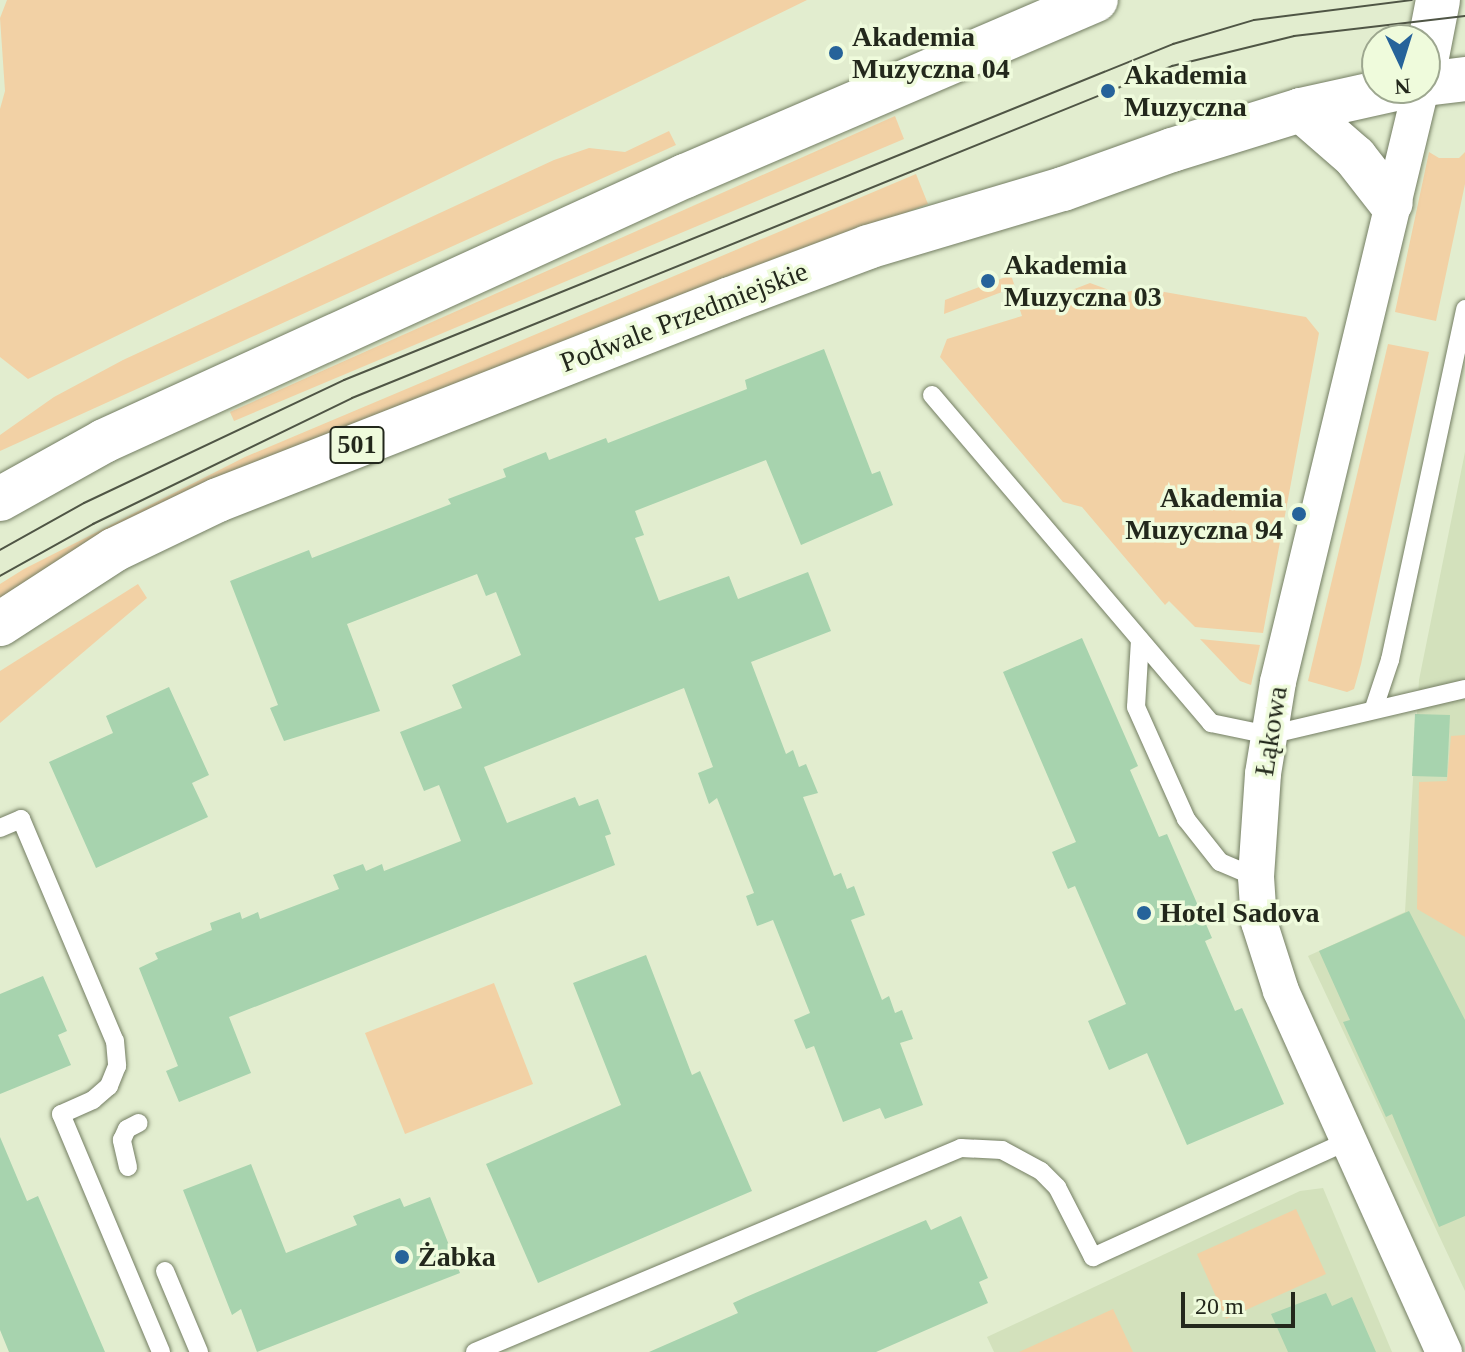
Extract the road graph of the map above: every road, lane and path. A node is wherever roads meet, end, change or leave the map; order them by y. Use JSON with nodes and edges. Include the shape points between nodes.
{"nodes":[{"id":1,"x":1096,"y":0,"type":"edge"},
{"id":2,"x":1438,"y":0,"type":"edge"},
{"id":3,"x":1433,"y":24,"type":"edge"},
{"id":4,"x":1465,"y":79,"type":"edge"},
{"id":5,"x":1441,"y":82,"type":"edge"},
{"id":6,"x":1361,"y":97,"type":"edge"},
{"id":7,"x":1417,"y":104,"type":"edge"},
{"id":8,"x":1301,"y":110,"type":"junction"},
{"id":9,"x":1391,"y":203,"type":"junction"},
{"id":10,"x":1465,"y":309,"type":"edge"},
{"id":11,"x":932,"y":395,"type":"dead end"},
{"id":12,"x":0,"y":499,"type":"edge"},
{"id":13,"x":0,"y":624,"type":"edge"},
{"id":14,"x":1140,"y":640,"type":"junction"},
{"id":15,"x":1465,"y":689,"type":"edge"},
{"id":16,"x":1374,"y":708,"type":"junction"},
{"id":17,"x":1269,"y":735,"type":"junction"},
{"id":18,"x":0,"y":828,"type":"edge"},
{"id":19,"x":1256,"y":877,"type":"junction"},
{"id":20,"x":139,"y":1123,"type":"dead end"},
{"id":21,"x":1350,"y":1140,"type":"junction"},
{"id":22,"x":128,"y":1167,"type":"dead end"},
{"id":23,"x":165,"y":1271,"type":"dead end"},
{"id":24,"x":161,"y":1352,"type":"edge"},
{"id":25,"x":199,"y":1352,"type":"edge"},
{"id":26,"x":475,"y":1352,"type":"edge"},
{"id":27,"x":1444,"y":1352,"type":"edge"}],
"edges":[{"from":1,"to":12,"type":"main road","via":[[627,202],[104,441]]},
{"from":2,"to":3,"type":"main road"},
{"from":4,"to":5,"type":"main road"},
{"from":6,"to":8,"type":"main road","name":"Podwale Przedmiejskie","number":"501"},
{"from":7,"to":9,"type":"street","name":"Łąkowa"},
{"from":8,"to":9,"type":"main road","via":[[1355,157]]},
{"from":8,"to":13,"type":"main road","name":"Podwale Przedmiejskie","number":"501","via":[[868,247],[218,500],[114,550]]},
{"from":9,"to":17,"type":"street","name":"Łąkowa"},
{"from":10,"to":16,"type":"lane","via":[[1390,660]]},
{"from":11,"to":14,"type":"lane"},
{"from":14,"to":17,"type":"lane","via":[[1211,723]]},
{"from":14,"to":19,"type":"lane","via":[[1136,707],[1186,819],[1220,862]]},
{"from":15,"to":16,"type":"lane"},
{"from":16,"to":17,"type":"lane"},
{"from":17,"to":19,"type":"street","name":"Łąkowa"},
{"from":18,"to":24,"type":"lane","via":[[21,819],[115,1041],[117,1066],[109,1086],[93,1100],[61,1114]]},
{"from":19,"to":21,"type":"street","name":"Łąkowa","via":[[1259,922],[1271,965]]},
{"from":20,"to":22,"type":"lane","via":[[127,1129],[122,1140]]},
{"from":21,"to":26,"type":"lane","via":[[1093,1257],[1057,1187],[1041,1171],[1002,1150],[961,1148]]},
{"from":21,"to":27,"type":"street","name":"Łąkowa"},
{"from":23,"to":25,"type":"lane"}]}
